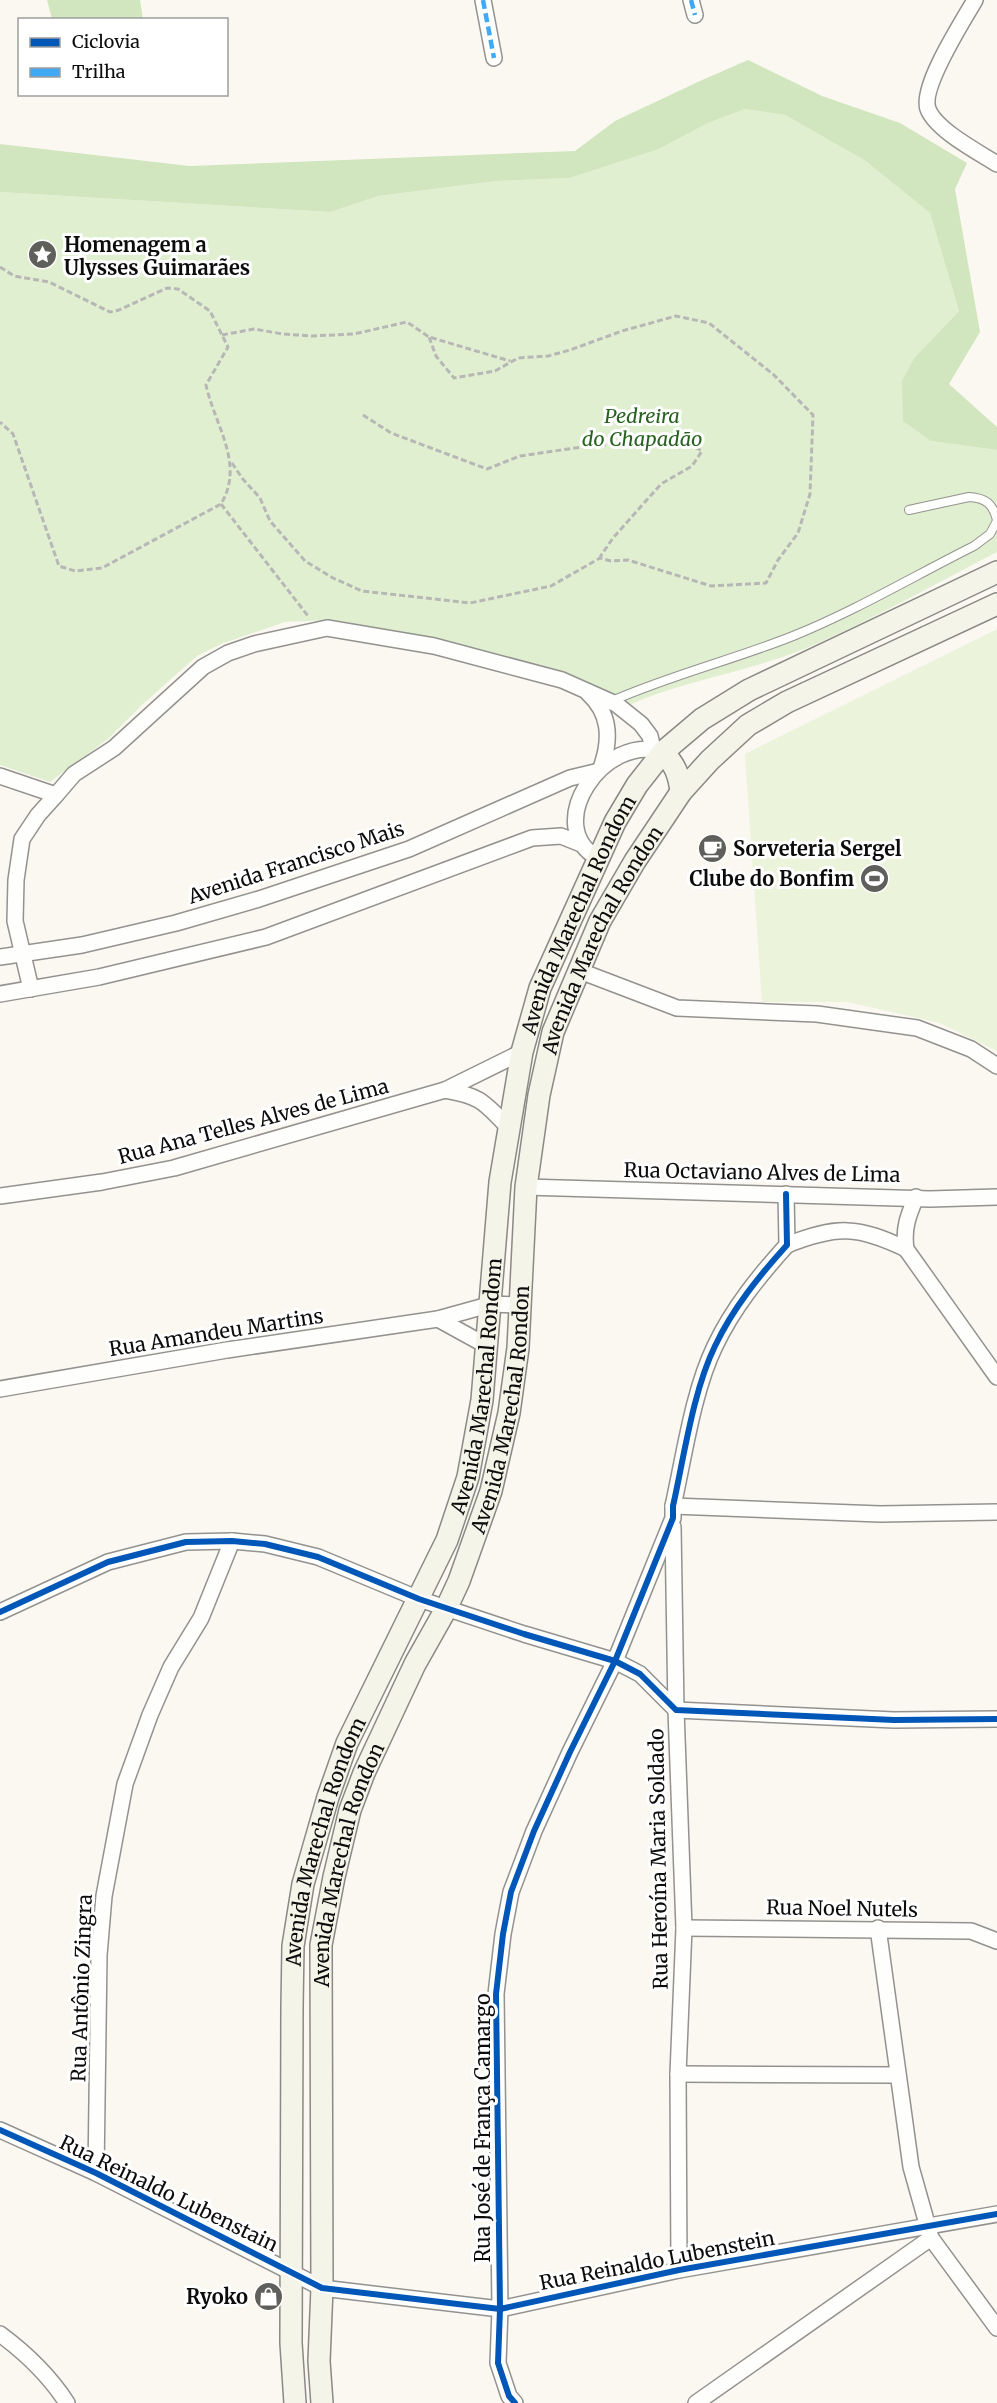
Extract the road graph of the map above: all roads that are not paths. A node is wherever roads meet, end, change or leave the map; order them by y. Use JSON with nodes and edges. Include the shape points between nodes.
{"nodes":[{"id":1,"x":483,"y":0,"type":"edge"},
{"id":2,"x":975,"y":0,"type":"edge"},
{"id":3,"x":494,"y":57,"type":"dead end"},
{"id":4,"x":997,"y":164,"type":"edge"},
{"id":5,"x":909,"y":510,"type":"dead end"},
{"id":6,"x":997,"y":521,"type":"edge"},
{"id":7,"x":997,"y":572,"type":"edge"},
{"id":8,"x":997,"y":604,"type":"edge"},
{"id":9,"x":584,"y":689,"type":"junction"},
{"id":10,"x":610,"y":701,"type":"junction"},
{"id":11,"x":658,"y":750,"type":"junction"},
{"id":12,"x":599,"y":769,"type":"junction"},
{"id":13,"x":0,"y":776,"type":"edge"},
{"id":14,"x":681,"y":792,"type":"junction"},
{"id":15,"x":56,"y":795,"type":"junction"},
{"id":16,"x":581,"y":844,"type":"junction"},
{"id":17,"x":598,"y":858,"type":"junction"},
{"id":18,"x":635,"y":861,"type":"junction"},
{"id":19,"x":21,"y":953,"type":"junction"},
{"id":20,"x":0,"y":957,"type":"edge"},
{"id":21,"x":580,"y":970,"type":"junction"},
{"id":22,"x":31,"y":989,"type":"junction"},
{"id":23,"x":0,"y":994,"type":"edge"},
{"id":24,"x":522,"y":1052,"type":"junction"},
{"id":25,"x":997,"y":1066,"type":"edge"},
{"id":26,"x":445,"y":1090,"type":"junction"},
{"id":27,"x":509,"y":1128,"type":"junction"},
{"id":28,"x":526,"y":1187,"type":"junction"},
{"id":29,"x":786,"y":1194,"type":"junction"},
{"id":30,"x":0,"y":1196,"type":"edge"},
{"id":31,"x":916,"y":1197,"type":"junction"},
{"id":32,"x":997,"y":1197,"type":"edge"},
{"id":33,"x":787,"y":1245,"type":"junction"},
{"id":34,"x":906,"y":1249,"type":"junction"},
{"id":35,"x":492,"y":1304,"type":"junction"},
{"id":36,"x":520,"y":1305,"type":"junction"},
{"id":37,"x":438,"y":1319,"type":"junction"},
{"id":38,"x":488,"y":1346,"type":"junction"},
{"id":39,"x":997,"y":1377,"type":"edge"},
{"id":40,"x":0,"y":1389,"type":"edge"},
{"id":41,"x":673,"y":1512,"type":"junction"},
{"id":42,"x":997,"y":1512,"type":"edge"},
{"id":43,"x":232,"y":1541,"type":"junction"},
{"id":44,"x":419,"y":1599,"type":"junction"},
{"id":45,"x":446,"y":1609,"type":"junction"},
{"id":46,"x":0,"y":1612,"type":"edge"},
{"id":47,"x":615,"y":1661,"type":"junction"},
{"id":48,"x":676,"y":1710,"type":"junction"},
{"id":49,"x":997,"y":1719,"type":"edge"},
{"id":50,"x":684,"y":1928,"type":"junction"},
{"id":51,"x":878,"y":1928,"type":"junction"},
{"id":52,"x":997,"y":1941,"type":"edge"},
{"id":53,"x":678,"y":2074,"type":"junction"},
{"id":54,"x":897,"y":2075,"type":"junction"},
{"id":55,"x":0,"y":2130,"type":"edge"},
{"id":56,"x":96,"y":2173,"type":"junction"},
{"id":57,"x":997,"y":2214,"type":"edge"},
{"id":58,"x":928,"y":2232,"type":"junction"},
{"id":59,"x":679,"y":2270,"type":"junction"},
{"id":60,"x":292,"y":2272,"type":"junction"},
{"id":61,"x":322,"y":2288,"type":"junction"},
{"id":62,"x":500,"y":2309,"type":"junction"},
{"id":63,"x":997,"y":2328,"type":"edge"},
{"id":64,"x":0,"y":2334,"type":"edge"},
{"id":65,"x":67,"y":2403,"type":"edge"},
{"id":66,"x":295,"y":2403,"type":"edge"},
{"id":67,"x":322,"y":2403,"type":"edge"},
{"id":68,"x":514,"y":2403,"type":"edge"},
{"id":69,"x":696,"y":2403,"type":"edge"}],
"edges":[{"from":1,"to":3,"type":"street"},
{"from":2,"to":4,"type":"street","via":[[948,45],[929,88],[927,108],[937,123]]},
{"from":5,"to":6,"type":"lane","via":[[979,498],[994,509]]},
{"from":6,"to":10,"type":"lane","via":[[990,534],[974,546],[819,625]]},
{"from":7,"to":11,"type":"main road","name":"Avenida Marechal Rondom","via":[[749,690]]},
{"from":8,"to":14,"type":"main road","name":"Avenida Marechal Rondon","via":[[747,724]]},
{"from":9,"to":10,"type":"street"},
{"from":9,"to":12,"type":"street","via":[[606,715],[608,733]]},
{"from":9,"to":15,"type":"street","via":[[434,646],[367,633],[317,630],[254,644],[203,667],[114,748],[74,774]]},
{"from":10,"to":11,"type":"street","via":[[641,724]]},
{"from":11,"to":12,"type":"street","name":"Avenida Francisco Mais","via":[[633,750]]},
{"from":11,"to":14,"type":"main road","via":[[675,764]]},
{"from":11,"to":17,"type":"main road","name":"Avenida Marechal Rondom"},
{"from":12,"to":16,"type":"street","via":[[583,792],[578,808],[576,828]]},
{"from":12,"to":19,"type":"street","name":"Avenida Francisco Mais","via":[[409,849],[259,899],[82,945]]},
{"from":13,"to":15,"type":"street"},
{"from":14,"to":18,"type":"main road","name":"Avenida Marechal Rondon"},
{"from":15,"to":19,"type":"street","via":[[22,839],[15,921]]},
{"from":16,"to":17,"type":"street"},
{"from":16,"to":22,"type":"street","via":[[561,836],[532,838],[266,937],[99,978]]},
{"from":17,"to":18,"type":"main road","via":[[617,863]]},
{"from":17,"to":24,"type":"main road","name":"Avenida Marechal Rondom","via":[[540,988]]},
{"from":18,"to":21,"type":"main road","name":"Avenida Marechal Rondon","via":[[600,921]]},
{"from":19,"to":20,"type":"street","name":"Avenida Francisco Mais"},
{"from":19,"to":22,"type":"street"},
{"from":21,"to":25,"type":"street","via":[[677,1008],[817,1014],[917,1028],[971,1049]]},
{"from":21,"to":28,"type":"main road","name":"Avenida Marechal Rondon","via":[[553,1032]]},
{"from":22,"to":23,"type":"street"},
{"from":24,"to":26,"type":"street","name":"Rua Ana Telles Alves de Lima"},
{"from":24,"to":27,"type":"main road","name":"Avenida Marechal Rondom"},
{"from":26,"to":27,"type":"street","name":"Rua Ana Telles Alves de Lima","via":[[470,1094]]},
{"from":26,"to":30,"type":"street","name":"Rua Ana Telles Alves de Lima","via":[[174,1168]]},
{"from":27,"to":35,"type":"main road","name":"Avenida Marechal Rondom","via":[[500,1182]]},
{"from":28,"to":29,"type":"street","name":"Rua Octaviano Alves de Lima"},
{"from":28,"to":36,"type":"main road","name":"Avenida Marechal Rondon"},
{"from":29,"to":31,"type":"street","name":"Rua Octaviano Alves de Lima"},
{"from":29,"to":33,"type":"street"},
{"from":31,"to":32,"type":"street","name":"Rua Octaviano Alves de Lima"},
{"from":31,"to":34,"type":"street","via":[[905,1226]]},
{"from":33,"to":34,"type":"street","via":[[814,1234],[840,1230],[864,1232]]},
{"from":33,"to":41,"type":"street","name":"Rua José de França Camargo","via":[[736,1306],[714,1347],[699,1390]]},
{"from":34,"to":39,"type":"street"},
{"from":35,"to":36,"type":"street","name":"Rua Amandeu Martins"},
{"from":35,"to":37,"type":"street","name":"Rua Amandeu Martins"},
{"from":35,"to":38,"type":"main road","name":"Avenida Marechal Rondom"},
{"from":36,"to":45,"type":"main road","name":"Avenida Marechal Rondon","via":[[518,1348],[503,1445],[475,1540]]},
{"from":37,"to":38,"type":"street"},
{"from":37,"to":40,"type":"street","name":"Rua Amandeu Martins"},
{"from":38,"to":44,"type":"main road","name":"Avenida Marechal Rondom","via":[[468,1477],[447,1540]]},
{"from":41,"to":42,"type":"street"},
{"from":41,"to":47,"type":"street","name":"Rua José de França Camargo"},
{"from":41,"to":48,"type":"street","name":"Rua Heroína Maria Soldado"},
{"from":43,"to":44,"type":"street","via":[[265,1544],[318,1557]]},
{"from":43,"to":46,"type":"street","via":[[186,1542],[108,1562]]},
{"from":43,"to":56,"type":"street","name":"Rua Antônio Zingra","via":[[201,1618],[171,1667],[124,1784],[104,1896],[99,1955]]},
{"from":44,"to":45,"type":"street"},
{"from":44,"to":60,"type":"main road","name":"Avenida Marechal Rondom","via":[[347,1743],[303,1884],[293,1946]]},
{"from":45,"to":47,"type":"street"},
{"from":45,"to":61,"type":"main road","name":"Avenida Marechal Rondon","via":[[394,1707],[357,1791],[321,1945]]},
{"from":47,"to":48,"type":"street","via":[[640,1674]]},
{"from":47,"to":62,"type":"street","name":"Rua José de França Camargo","via":[[534,1831],[511,1892],[503,1934],[496,1994]]},
{"from":48,"to":49,"type":"street","via":[[894,1720]]},
{"from":48,"to":50,"type":"street","name":"Rua Heroína Maria Soldado"},
{"from":50,"to":51,"type":"street","name":"Rua Noel Nutels"},
{"from":50,"to":53,"type":"street","name":"Rua Heroína Maria Soldado"},
{"from":51,"to":52,"type":"street","name":"Rua Noel Nutels","via":[[970,1931]]},
{"from":51,"to":54,"type":"street"},
{"from":53,"to":54,"type":"street"},
{"from":53,"to":59,"type":"street","name":"Rua Heroína Maria Soldado"},
{"from":54,"to":58,"type":"street","via":[[911,2167]]},
{"from":55,"to":56,"type":"street","name":"Rua Reinaldo Lubenstain"},
{"from":56,"to":60,"type":"street","name":"Rua Reinaldo Lubenstain"},
{"from":57,"to":58,"type":"street","name":"Rua Reinaldo Lubenstein"},
{"from":58,"to":59,"type":"street","name":"Rua Reinaldo Lubenstein"},
{"from":58,"to":63,"type":"street"},
{"from":58,"to":69,"type":"street"},
{"from":59,"to":62,"type":"street","name":"Rua Reinaldo Lubenstein"},
{"from":60,"to":61,"type":"street","name":"Rua Reinaldo Lubenstain"},
{"from":60,"to":66,"type":"main road","name":"Avenida Marechal Rondom"},
{"from":61,"to":62,"type":"street","name":"Rua Reinaldo Lubenstein"},
{"from":61,"to":67,"type":"main road","name":"Avenida Marechal Rondon"},
{"from":62,"to":68,"type":"street","name":"Rua José de França Camargo","via":[[498,2363]]},
{"from":64,"to":65,"type":"street","via":[[27,2354]]}]}
